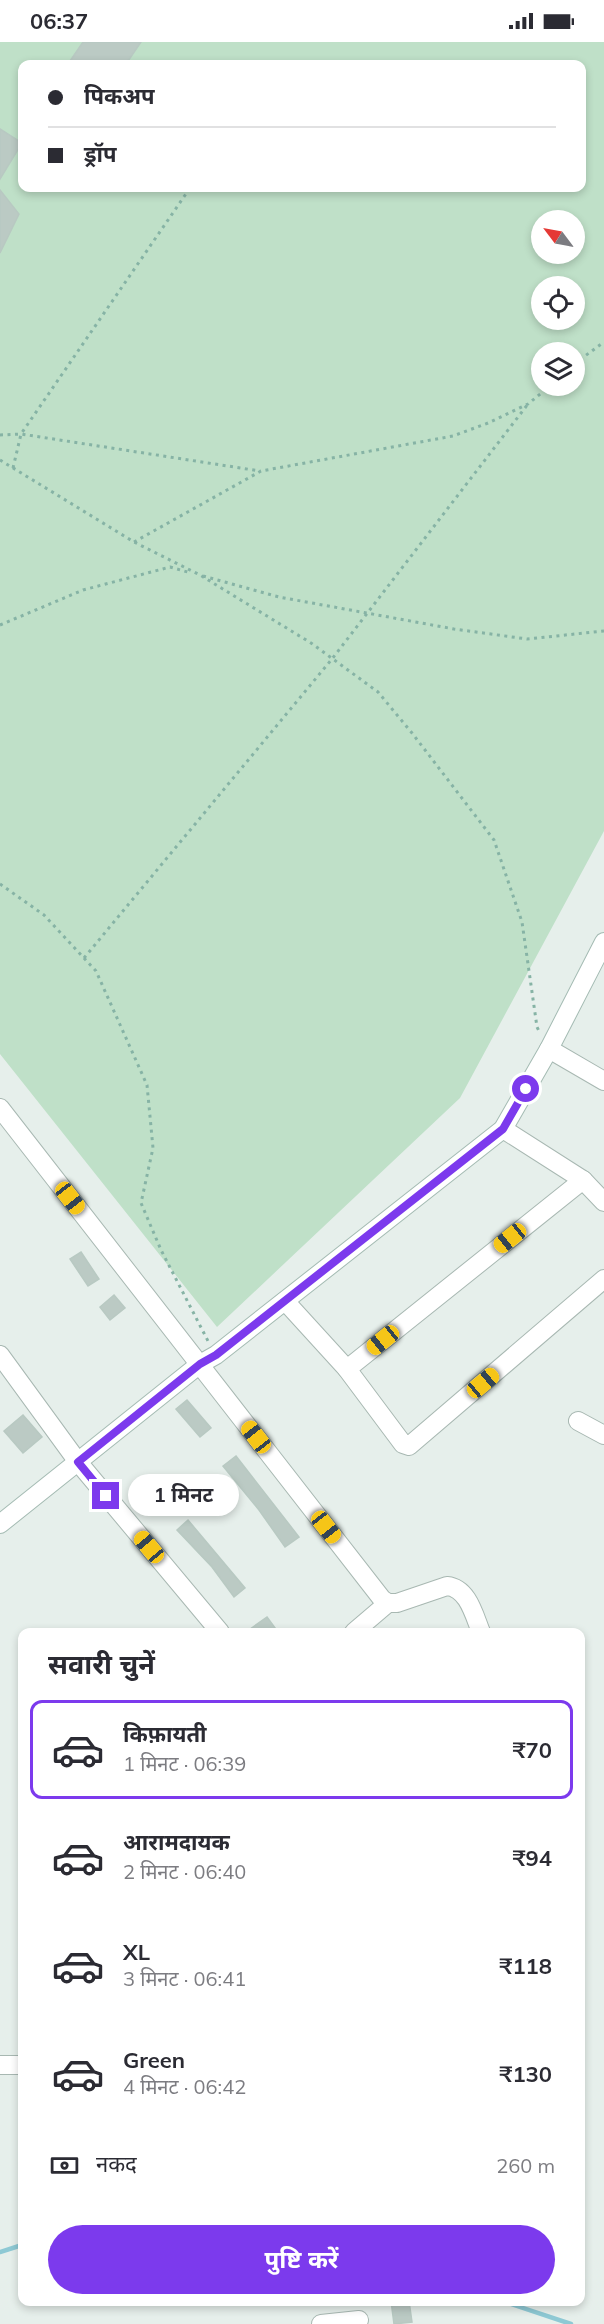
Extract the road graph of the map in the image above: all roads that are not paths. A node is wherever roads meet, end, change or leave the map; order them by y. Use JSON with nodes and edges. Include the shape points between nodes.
{"nodes":[{"id":1,"x":604,"y":942,"type":"edge"},
{"id":2,"x":549,"y":1049,"type":"junction"},
{"id":3,"x":604,"y":1082,"type":"edge"},
{"id":4,"x":0,"y":1108,"type":"edge"},
{"id":5,"x":503,"y":1129,"type":"junction"},
{"id":6,"x":7,"y":1130,"type":"edge"},
{"id":7,"x":583,"y":1180,"type":"junction"},
{"id":8,"x":604,"y":1202,"type":"edge"},
{"id":9,"x":604,"y":1279,"type":"edge"},
{"id":10,"x":285,"y":1301,"type":"junction"},
{"id":11,"x":0,"y":1355,"type":"edge"},
{"id":12,"x":208,"y":1360,"type":"junction"},
{"id":13,"x":347,"y":1369,"type":"junction"},
{"id":14,"x":578,"y":1421,"type":"dead end"},
{"id":15,"x":604,"y":1435,"type":"edge"},
{"id":16,"x":78,"y":1462,"type":"junction"},
{"id":17,"x":0,"y":1524,"type":"edge"},
{"id":18,"x":388,"y":1603,"type":"junction"},
{"id":19,"x":217,"y":1628,"type":"edge"},
{"id":20,"x":359,"y":1628,"type":"edge"},
{"id":21,"x":479,"y":1628,"type":"edge"},
{"id":22,"x":0,"y":2065,"type":"edge"},
{"id":23,"x":18,"y":2065,"type":"edge"},
{"id":24,"x":359,"y":2320,"type":"dead end"},
{"id":25,"x":321,"y":2324,"type":"edge"}],
"edges":[{"from":1,"to":2,"type":"street"},
{"from":2,"to":3,"type":"street"},
{"from":2,"to":5,"type":"street"},
{"from":4,"to":6,"type":"street"},
{"from":5,"to":7,"type":"street"},
{"from":5,"to":10,"type":"street"},
{"from":6,"to":12,"type":"street"},
{"from":7,"to":8,"type":"street"},
{"from":7,"to":13,"type":"street"},
{"from":9,"to":13,"type":"street","via":[[409,1446],[403,1444]]},
{"from":10,"to":12,"type":"street"},
{"from":10,"to":13,"type":"street"},
{"from":11,"to":16,"type":"street"},
{"from":12,"to":16,"type":"street"},
{"from":12,"to":18,"type":"street"},
{"from":14,"to":15,"type":"street"},
{"from":16,"to":17,"type":"street"},
{"from":16,"to":19,"type":"street"},
{"from":18,"to":20,"type":"street"},
{"from":18,"to":21,"type":"street","via":[[454,1587],[467,1599]]},
{"from":22,"to":23,"type":"street"},
{"from":24,"to":25,"type":"street"}]}
